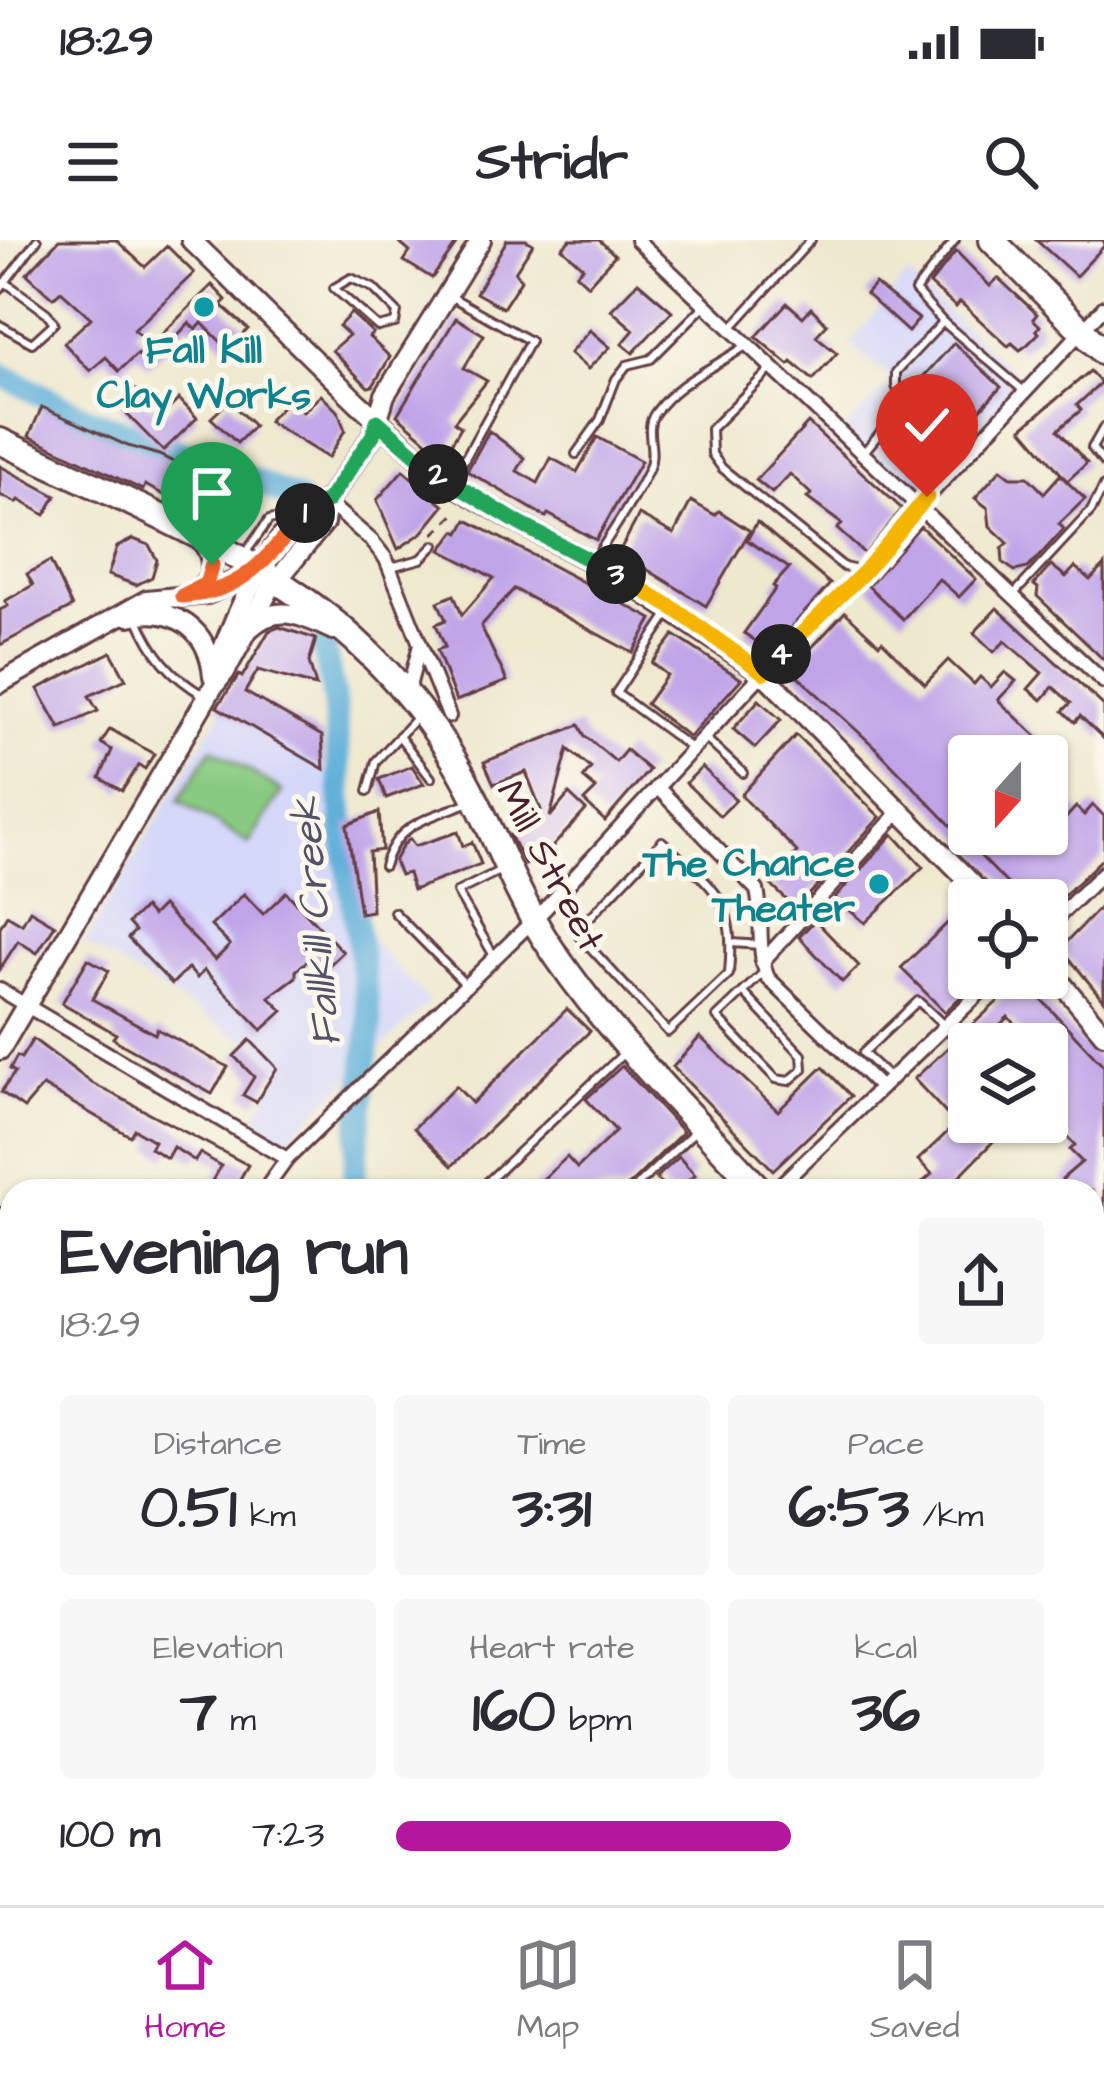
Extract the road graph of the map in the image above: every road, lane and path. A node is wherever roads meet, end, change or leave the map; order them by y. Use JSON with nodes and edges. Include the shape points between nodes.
{"nodes":[{"id":1,"x":37,"y":240,"type":"edge"},
{"id":2,"x":481,"y":240,"type":"edge"},
{"id":3,"x":637,"y":240,"type":"edge"},
{"id":4,"x":811,"y":240,"type":"edge"},
{"id":5,"x":955,"y":240,"type":"edge"},
{"id":6,"x":992,"y":240,"type":"edge"},
{"id":7,"x":202,"y":244,"type":"edge"},
{"id":8,"x":3,"y":286,"type":"edge"},
{"id":9,"x":334,"y":288,"type":"joint"},
{"id":10,"x":448,"y":295,"type":"junction"},
{"id":11,"x":705,"y":305,"type":"junction"},
{"id":12,"x":1104,"y":307,"type":"edge"},
{"id":13,"x":943,"y":322,"type":"junction"},
{"id":14,"x":0,"y":325,"type":"edge"},
{"id":15,"x":730,"y":330,"type":"junction"},
{"id":16,"x":1083,"y":330,"type":"junction"},
{"id":17,"x":747,"y":345,"type":"junction"},
{"id":18,"x":1104,"y":353,"type":"edge"},
{"id":19,"x":771,"y":369,"type":"junction"},
{"id":20,"x":1024,"y":392,"type":"junction"},
{"id":21,"x":377,"y":421,"type":"junction"},
{"id":22,"x":1104,"y":427,"type":"edge"},
{"id":23,"x":0,"y":441,"type":"edge"},
{"id":24,"x":576,"y":454,"type":"dead end"},
{"id":25,"x":862,"y":454,"type":"junction"},
{"id":26,"x":1104,"y":463,"type":"edge"},
{"id":27,"x":451,"y":483,"type":"junction"},
{"id":28,"x":1104,"y":486,"type":"edge"},
{"id":29,"x":327,"y":502,"type":"junction"},
{"id":30,"x":918,"y":507,"type":"junction"},
{"id":31,"x":200,"y":539,"type":"junction"},
{"id":32,"x":435,"y":544,"type":"dead end"},
{"id":33,"x":593,"y":562,"type":"junction"},
{"id":34,"x":390,"y":567,"type":"junction"},
{"id":35,"x":259,"y":570,"type":"junction"},
{"id":36,"x":864,"y":572,"type":"junction"},
{"id":37,"x":1012,"y":595,"type":"junction"},
{"id":38,"x":182,"y":596,"type":"junction"},
{"id":39,"x":673,"y":608,"type":"junction"},
{"id":40,"x":127,"y":617,"type":"junction"},
{"id":41,"x":243,"y":637,"type":"junction"},
{"id":42,"x":419,"y":638,"type":"junction"},
{"id":43,"x":355,"y":640,"type":"junction"},
{"id":44,"x":764,"y":673,"type":"junction"},
{"id":45,"x":1104,"y":682,"type":"edge"},
{"id":46,"x":0,"y":683,"type":"edge"},
{"id":47,"x":210,"y":692,"type":"junction"},
{"id":48,"x":418,"y":708,"type":"junction"},
{"id":49,"x":449,"y":716,"type":"dead end"},
{"id":50,"x":399,"y":736,"type":"junction"},
{"id":51,"x":704,"y":736,"type":"junction"},
{"id":52,"x":692,"y":749,"type":"junction"},
{"id":53,"x":743,"y":773,"type":"dead end"},
{"id":54,"x":431,"y":778,"type":"dead end"},
{"id":55,"x":657,"y":787,"type":"junction"},
{"id":56,"x":368,"y":790,"type":"dead end"},
{"id":57,"x":476,"y":800,"type":"junction"},
{"id":58,"x":901,"y":810,"type":"junction"},
{"id":59,"x":384,"y":866,"type":"dead end"},
{"id":60,"x":507,"y":867,"type":"junction"},
{"id":61,"x":1104,"y":872,"type":"edge"},
{"id":62,"x":968,"y":879,"type":"edge"},
{"id":63,"x":1068,"y":907,"type":"edge"},
{"id":64,"x":394,"y":912,"type":"dead end"},
{"id":65,"x":534,"y":921,"type":"junction"},
{"id":66,"x":732,"y":943,"type":"junction"},
{"id":67,"x":761,"y":945,"type":"junction"},
{"id":68,"x":496,"y":959,"type":"junction"},
{"id":69,"x":764,"y":967,"type":"junction"},
{"id":70,"x":468,"y":986,"type":"junction"},
{"id":71,"x":0,"y":990,"type":"edge"},
{"id":72,"x":1068,"y":991,"type":"edge"},
{"id":73,"x":743,"y":992,"type":"junction"},
{"id":74,"x":973,"y":999,"type":"edge"},
{"id":75,"x":26,"y":1006,"type":"junction"},
{"id":76,"x":945,"y":1026,"type":"junction"},
{"id":77,"x":1104,"y":1034,"type":"edge"},
{"id":78,"x":630,"y":1047,"type":"junction"},
{"id":79,"x":0,"y":1050,"type":"edge"},
{"id":80,"x":886,"y":1083,"type":"junction"},
{"id":81,"x":701,"y":1125,"type":"junction"},
{"id":82,"x":287,"y":1159,"type":"junction"},
{"id":83,"x":273,"y":1179,"type":"edge"},
{"id":84,"x":490,"y":1179,"type":"edge"},
{"id":85,"x":644,"y":1179,"type":"edge"},
{"id":86,"x":750,"y":1179,"type":"edge"},
{"id":87,"x":786,"y":1179,"type":"edge"}],
"edges":[{"from":1,"to":8,"type":"lane"},
{"from":2,"to":10,"type":"street"},
{"from":3,"to":11,"type":"street"},
{"from":4,"to":15,"type":"lane"},
{"from":5,"to":13,"type":"lane","via":[[915,291]]},
{"from":6,"to":16,"type":"highway"},
{"from":7,"to":21,"type":"street"},
{"from":8,"to":14,"type":"lane","via":[[54,323],[32,344]]},
{"from":9,"to":9,"type":"lane","via":[[351,278],[365,282],[398,318],[377,327]]},
{"from":10,"to":21,"type":"street"},
{"from":10,"to":27,"type":"lane","via":[[530,341]]},
{"from":11,"to":15,"type":"street"},
{"from":11,"to":24,"type":"lane","via":[[651,359],[627,365]]},
{"from":12,"to":16,"type":"street"},
{"from":13,"to":20,"type":"lane"},
{"from":13,"to":25,"type":"lane","via":[[896,372],[904,404]]},
{"from":15,"to":17,"type":"street"},
{"from":16,"to":18,"type":"highway"},
{"from":16,"to":20,"type":"street"},
{"from":17,"to":19,"type":"street"},
{"from":17,"to":33,"type":"lane","via":[[700,371],[656,411],[650,467]]},
{"from":19,"to":25,"type":"street"},
{"from":19,"to":36,"type":"lane","via":[[711,429],[712,454],[844,567]]},
{"from":20,"to":30,"type":"street"},
{"from":21,"to":27,"type":"street"},
{"from":21,"to":29,"type":"street"},
{"from":22,"to":26,"type":"lane","via":[[1092,448]]},
{"from":23,"to":31,"type":"highway","name":"Mill Street"},
{"from":25,"to":30,"type":"street"},
{"from":27,"to":33,"type":"street"},
{"from":28,"to":37,"type":"lane","via":[[1091,512]]},
{"from":29,"to":34,"type":"street"},
{"from":29,"to":35,"type":"street","via":[[313,505]]},
{"from":29,"to":35,"type":"street","via":[[324,523]]},
{"from":30,"to":36,"type":"street"},
{"from":30,"to":37,"type":"street"},
{"from":31,"to":35,"type":"highway","name":"Mill Street"},
{"from":31,"to":38,"type":"street","via":[[212,572],[201,589]]},
{"from":32,"to":34,"type":"lane","via":[[421,559]]},
{"from":33,"to":39,"type":"street"},
{"from":34,"to":42,"type":"street"},
{"from":35,"to":38,"type":"street","via":[[214,592]]},
{"from":35,"to":41,"type":"street"},
{"from":35,"to":43,"type":"highway","name":"Mill Street"},
{"from":35,"to":47,"type":"street"},
{"from":36,"to":44,"type":"street"},
{"from":37,"to":45,"type":"street"},
{"from":38,"to":40,"type":"street","via":[[147,600]]},
{"from":39,"to":44,"type":"street"},
{"from":39,"to":52,"type":"lane","via":[[616,693]]},
{"from":40,"to":46,"type":"street"},
{"from":40,"to":47,"type":"lane","via":[[176,679]]},
{"from":40,"to":47,"type":"street","via":[[164,613],[192,627],[208,650]]},
{"from":41,"to":43,"type":"street","via":[[266,616],[288,612]]},
{"from":41,"to":47,"type":"street"},
{"from":42,"to":48,"type":"street","via":[[410,683]]},
{"from":42,"to":49,"type":"street"},
{"from":43,"to":48,"type":"highway","name":"Mill Street"},
{"from":44,"to":51,"type":"street"},
{"from":44,"to":58,"type":"street"},
{"from":47,"to":75,"type":"street"},
{"from":48,"to":50,"type":"lane"},
{"from":48,"to":57,"type":"highway","name":"Mill Street"},
{"from":50,"to":54,"type":"lane"},
{"from":50,"to":56,"type":"lane","via":[[376,760]]},
{"from":51,"to":52,"type":"street"},
{"from":51,"to":53,"type":"lane"},
{"from":52,"to":55,"type":"street"},
{"from":55,"to":65,"type":"street"},
{"from":55,"to":67,"type":"street","via":[[749,878],[761,908]]},
{"from":57,"to":59,"type":"lane","via":[[405,828]]},
{"from":57,"to":60,"type":"highway","name":"Mill Street"},
{"from":58,"to":62,"type":"street"},
{"from":58,"to":69,"type":"street"},
{"from":60,"to":65,"type":"highway","name":"Mill Street"},
{"from":60,"to":68,"type":"lane","via":[[457,892]]},
{"from":61,"to":63,"type":"street"},
{"from":64,"to":70,"type":"lane"},
{"from":65,"to":68,"type":"street"},
{"from":65,"to":78,"type":"highway","name":"Mill Street"},
{"from":66,"to":66,"type":"lane","via":[[728,907],[662,841],[576,932],[668,1032],[729,974]]},
{"from":66,"to":67,"type":"lane"},
{"from":67,"to":69,"type":"street"},
{"from":68,"to":70,"type":"street"},
{"from":69,"to":73,"type":"lane"},
{"from":69,"to":80,"type":"street"},
{"from":70,"to":82,"type":"street"},
{"from":71,"to":75,"type":"street"},
{"from":72,"to":77,"type":"street"},
{"from":73,"to":73,"type":"lane","via":[[717,1017],[776,1078],[789,1081],[803,1069],[802,1055]]},
{"from":74,"to":76,"type":"street"},
{"from":75,"to":79,"type":"street"},
{"from":75,"to":82,"type":"street"},
{"from":76,"to":80,"type":"street"},
{"from":76,"to":80,"type":"lane","via":[[918,1001],[863,1053]]},
{"from":78,"to":81,"type":"highway","name":"Mill Street"},
{"from":78,"to":84,"type":"lane"},
{"from":80,"to":87,"type":"street"},
{"from":81,"to":85,"type":"lane"},
{"from":81,"to":86,"type":"highway","name":"Mill Street"},
{"from":82,"to":83,"type":"street"}]}
